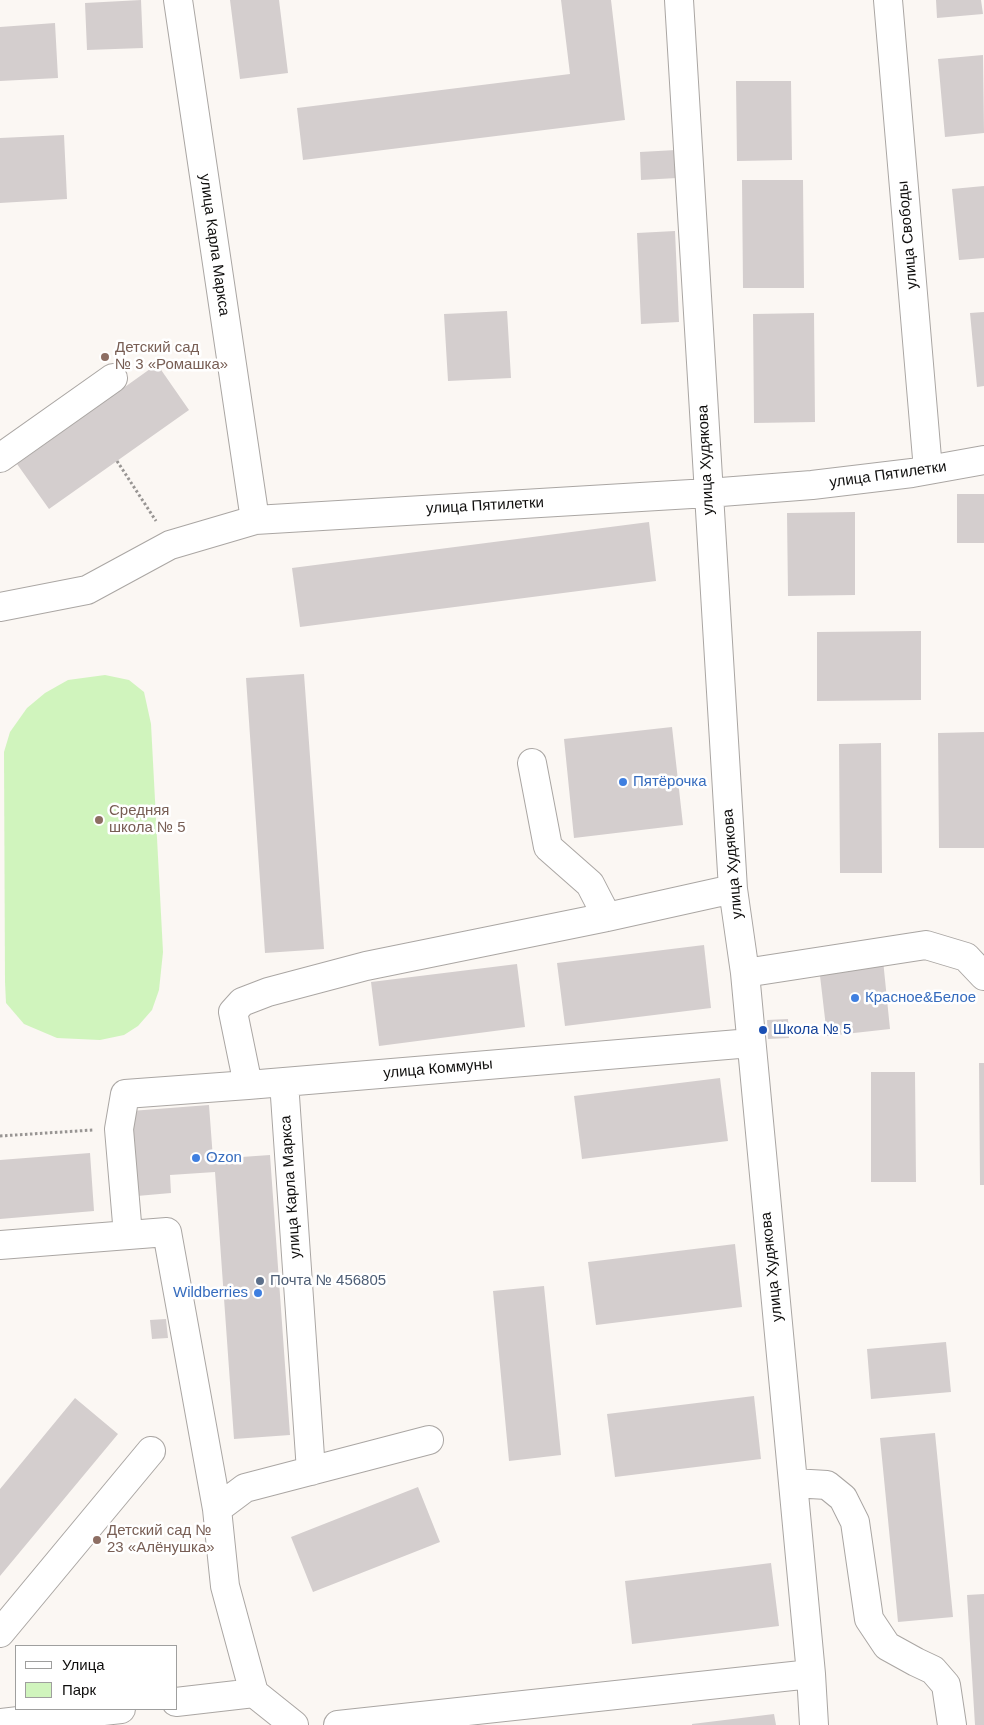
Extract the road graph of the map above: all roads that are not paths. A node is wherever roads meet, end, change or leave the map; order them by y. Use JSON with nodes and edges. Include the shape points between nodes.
{"nodes":[{"id":1,"x":178,"y":0,"type":"edge"},
{"id":2,"x":679,"y":0,"type":"edge"},
{"id":3,"x":888,"y":0,"type":"edge"},
{"id":4,"x":112,"y":378,"type":"dead end"},
{"id":5,"x":0,"y":458,"type":"edge"},
{"id":6,"x":984,"y":460,"type":"edge"},
{"id":7,"x":928,"y":470,"type":"junction"},
{"id":8,"x":708,"y":493,"type":"junction"},
{"id":9,"x":255,"y":520,"type":"junction"},
{"id":10,"x":0,"y":607,"type":"edge"},
{"id":11,"x":532,"y":763,"type":"dead end"},
{"id":12,"x":733,"y":889,"type":"junction"},
{"id":13,"x":607,"y":917,"type":"junction"},
{"id":14,"x":745,"y":972,"type":"junction"},
{"id":15,"x":984,"y":976,"type":"edge"},
{"id":16,"x":751,"y":1043,"type":"junction"},
{"id":17,"x":284,"y":1082,"type":"junction"},
{"id":18,"x":248,"y":1085,"type":"junction"},
{"id":19,"x":128,"y":1235,"type":"junction"},
{"id":20,"x":0,"y":1245,"type":"edge"},
{"id":21,"x":429,"y":1440,"type":"dead end"},
{"id":22,"x":151,"y":1451,"type":"dead end"},
{"id":23,"x":311,"y":1471,"type":"junction"},
{"id":24,"x":793,"y":1483,"type":"junction"},
{"id":25,"x":217,"y":1509,"type":"junction"},
{"id":26,"x":0,"y":1633,"type":"edge"},
{"id":27,"x":811,"y":1674,"type":"junction"},
{"id":28,"x":254,"y":1693,"type":"junction"},
{"id":29,"x":178,"y":1702,"type":"edge"},
{"id":30,"x":112,"y":1710,"type":"edge"},
{"id":31,"x":0,"y":1723,"type":"edge"},
{"id":32,"x":294,"y":1725,"type":"edge"},
{"id":33,"x":338,"y":1725,"type":"edge"},
{"id":34,"x":814,"y":1725,"type":"edge"},
{"id":35,"x":952,"y":1725,"type":"edge"}],
"edges":[{"from":1,"to":9,"type":"street","name":"улица Карла Маркса"},
{"from":2,"to":8,"type":"street","name":"улица Худякова"},
{"from":3,"to":7,"type":"street","name":"улица Свободы"},
{"from":4,"to":5,"type":"street"},
{"from":6,"to":7,"type":"street","name":"улица Пятилетки"},
{"from":7,"to":8,"type":"street","name":"улица Пятилетки","via":[[812,485]]},
{"from":8,"to":9,"type":"street","name":"улица Пятилетки"},
{"from":8,"to":12,"type":"street","name":"улица Худякова"},
{"from":9,"to":10,"type":"street","name":"улица Пятилетки","via":[[170,545],[87,590]]},
{"from":11,"to":13,"type":"street","via":[[548,847],[590,884]]},
{"from":12,"to":13,"type":"street"},
{"from":12,"to":14,"type":"street","name":"улица Худякова"},
{"from":13,"to":18,"type":"street","via":[[366,966],[242,1002],[233,1012]]},
{"from":14,"to":15,"type":"street","via":[[926,945],[966,957]]},
{"from":14,"to":16,"type":"street","name":"улица Худякова"},
{"from":16,"to":17,"type":"street","name":"улица Коммуны"},
{"from":16,"to":24,"type":"street","name":"улица Худякова"},
{"from":17,"to":18,"type":"street","name":"улица Коммуны"},
{"from":17,"to":23,"type":"street","name":"улица Карла Маркса"},
{"from":18,"to":19,"type":"street","name":"улица Коммуны","via":[[125,1094],[119,1129]]},
{"from":19,"to":20,"type":"street"},
{"from":19,"to":25,"type":"street","via":[[167,1232]]},
{"from":21,"to":23,"type":"street"},
{"from":22,"to":26,"type":"street"},
{"from":23,"to":25,"type":"street","via":[[245,1488]]},
{"from":24,"to":27,"type":"street","name":"улица Худякова"},
{"from":24,"to":35,"type":"street","via":[[827,1485],[843,1498],[855,1522],[870,1619],[887,1646],[933,1670],[946,1685]]},
{"from":25,"to":28,"type":"street","via":[[225,1586]]},
{"from":27,"to":33,"type":"street"},
{"from":27,"to":34,"type":"street","name":"улица Худякова"},
{"from":28,"to":29,"type":"street"},
{"from":28,"to":32,"type":"street"},
{"from":30,"to":31,"type":"street"}]}
